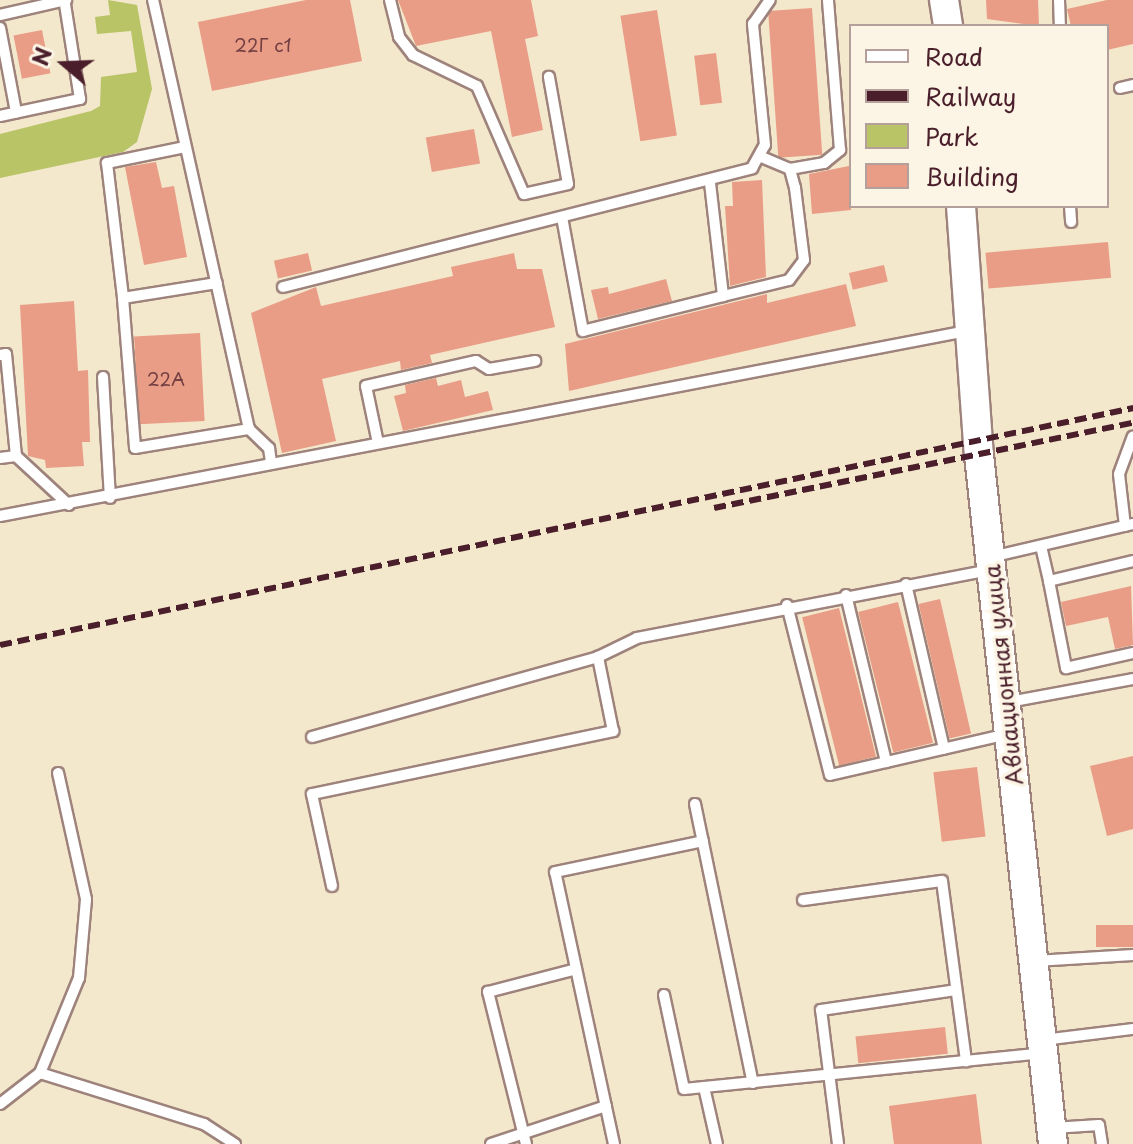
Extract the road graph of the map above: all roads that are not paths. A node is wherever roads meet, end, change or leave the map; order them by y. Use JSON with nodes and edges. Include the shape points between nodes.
{"nodes":[{"id":1,"x":153,"y":0,"type":"edge"},
{"id":2,"x":390,"y":0,"type":"edge"},
{"id":3,"x":770,"y":0,"type":"edge"},
{"id":4,"x":828,"y":0,"type":"edge"},
{"id":5,"x":944,"y":0,"type":"edge"},
{"id":6,"x":1059,"y":0,"type":"edge"},
{"id":7,"x":65,"y":2,"type":"edge"},
{"id":8,"x":0,"y":15,"type":"edge"},
{"id":9,"x":948,"y":24,"type":"edge"},
{"id":10,"x":1060,"y":24,"type":"edge"},
{"id":11,"x":0,"y":28,"type":"edge"},
{"id":12,"x":549,"y":77,"type":"dead end"},
{"id":13,"x":1133,"y":85,"type":"edge"},
{"id":14,"x":1120,"y":88,"type":"dead end"},
{"id":15,"x":16,"y":112,"type":"junction"},
{"id":16,"x":0,"y":116,"type":"edge"},
{"id":17,"x":185,"y":147,"type":"junction"},
{"id":18,"x":762,"y":157,"type":"junction"},
{"id":19,"x":790,"y":169,"type":"junction"},
{"id":20,"x":710,"y":183,"type":"junction"},
{"id":21,"x":961,"y":208,"type":"edge"},
{"id":22,"x":1070,"y":208,"type":"edge"},
{"id":23,"x":562,"y":217,"type":"junction"},
{"id":24,"x":1071,"y":222,"type":"dead end"},
{"id":25,"x":217,"y":283,"type":"junction"},
{"id":26,"x":283,"y":287,"type":"dead end"},
{"id":27,"x":723,"y":296,"type":"junction"},
{"id":28,"x":123,"y":298,"type":"junction"},
{"id":29,"x":969,"y":331,"type":"junction"},
{"id":30,"x":0,"y":355,"type":"edge"},
{"id":31,"x":535,"y":361,"type":"dead end"},
{"id":32,"x":103,"y":377,"type":"dead end"},
{"id":33,"x":249,"y":429,"type":"junction"},
{"id":34,"x":1133,"y":436,"type":"edge"},
{"id":35,"x":378,"y":443,"type":"junction"},
{"id":36,"x":16,"y":456,"type":"junction"},
{"id":37,"x":0,"y":458,"type":"edge"},
{"id":38,"x":271,"y":462,"type":"junction"},
{"id":39,"x":110,"y":498,"type":"junction"},
{"id":40,"x":69,"y":505,"type":"junction"},
{"id":41,"x":0,"y":516,"type":"edge"},
{"id":42,"x":1129,"y":525,"type":"edge"},
{"id":43,"x":1041,"y":546,"type":"junction"},
{"id":44,"x":1133,"y":561,"type":"edge"},
{"id":45,"x":990,"y":564,"type":"junction"},
{"id":46,"x":1049,"y":581,"type":"junction"},
{"id":47,"x":906,"y":584,"type":"junction"},
{"id":48,"x":846,"y":595,"type":"junction"},
{"id":49,"x":787,"y":605,"type":"junction"},
{"id":50,"x":1133,"y":653,"type":"edge"},
{"id":51,"x":598,"y":657,"type":"junction"},
{"id":52,"x":1133,"y":679,"type":"edge"},
{"id":53,"x":1006,"y":702,"type":"junction"},
{"id":54,"x":1008,"y":734,"type":"junction"},
{"id":55,"x":312,"y":737,"type":"dead end"},
{"id":56,"x":944,"y":749,"type":"junction"},
{"id":57,"x":886,"y":762,"type":"junction"},
{"id":58,"x":58,"y":773,"type":"dead end"},
{"id":59,"x":695,"y":804,"type":"dead end"},
{"id":60,"x":703,"y":841,"type":"junction"},
{"id":61,"x":332,"y":886,"type":"dead end"},
{"id":62,"x":803,"y":900,"type":"dead end"},
{"id":63,"x":1133,"y":955,"type":"edge"},
{"id":64,"x":1033,"y":961,"type":"junction"},
{"id":65,"x":576,"y":969,"type":"junction"},
{"id":66,"x":956,"y":990,"type":"junction"},
{"id":67,"x":664,"y":995,"type":"dead end"},
{"id":68,"x":1133,"y":1029,"type":"edge"},
{"id":69,"x":1042,"y":1046,"type":"junction"},
{"id":70,"x":966,"y":1061,"type":"junction"},
{"id":71,"x":40,"y":1073,"type":"junction"},
{"id":72,"x":830,"y":1075,"type":"junction"},
{"id":73,"x":753,"y":1083,"type":"junction"},
{"id":74,"x":704,"y":1087,"type":"junction"},
{"id":75,"x":0,"y":1104,"type":"edge"},
{"id":76,"x":606,"y":1106,"type":"junction"},
{"id":77,"x":1052,"y":1136,"type":"edge"},
{"id":78,"x":524,"y":1139,"type":"edge"},
{"id":79,"x":235,"y":1144,"type":"edge"},
{"id":80,"x":491,"y":1144,"type":"edge"},
{"id":81,"x":614,"y":1144,"type":"edge"},
{"id":82,"x":717,"y":1144,"type":"edge"},
{"id":83,"x":838,"y":1144,"type":"edge"},
{"id":84,"x":1102,"y":1144,"type":"edge"}],
"edges":[{"from":1,"to":17,"type":"lane"},
{"from":2,"to":12,"type":"lane","via":[[399,37],[413,55],[477,86],[524,194],[568,184]]},
{"from":3,"to":18,"type":"lane","via":[[753,24]]},
{"from":4,"to":19,"type":"lane","via":[[840,150],[824,163]]},
{"from":5,"to":9,"type":"main road"},
{"from":6,"to":10,"type":"lane"},
{"from":7,"to":8,"type":"lane"},
{"from":7,"to":15,"type":"lane","via":[[80,99]]},
{"from":11,"to":15,"type":"lane"},
{"from":13,"to":14,"type":"lane"},
{"from":15,"to":16,"type":"lane"},
{"from":17,"to":25,"type":"lane"},
{"from":17,"to":28,"type":"lane","via":[[107,163]]},
{"from":18,"to":19,"type":"lane"},
{"from":18,"to":20,"type":"lane"},
{"from":19,"to":27,"type":"lane","via":[[801,268],[780,284]]},
{"from":20,"to":23,"type":"lane"},
{"from":20,"to":27,"type":"lane"},
{"from":21,"to":29,"type":"main road","name":"Авиационная улица"},
{"from":22,"to":24,"type":"lane"},
{"from":23,"to":26,"type":"lane"},
{"from":23,"to":27,"type":"lane","via":[[583,331]]},
{"from":25,"to":28,"type":"lane"},
{"from":25,"to":33,"type":"lane"},
{"from":28,"to":33,"type":"lane","via":[[135,448]]},
{"from":29,"to":35,"type":"lane"},
{"from":29,"to":45,"type":"main road","name":"Авиационная улица"},
{"from":30,"to":36,"type":"lane","via":[[6,354]]},
{"from":31,"to":35,"type":"lane","via":[[489,369],[476,361],[366,386]]},
{"from":32,"to":39,"type":"lane"},
{"from":33,"to":38,"type":"lane","via":[[269,448]]},
{"from":34,"to":42,"type":"lane","via":[[1119,474]]},
{"from":35,"to":38,"type":"lane"},
{"from":36,"to":37,"type":"lane"},
{"from":36,"to":40,"type":"lane"},
{"from":38,"to":39,"type":"lane"},
{"from":39,"to":40,"type":"lane"},
{"from":40,"to":41,"type":"lane"},
{"from":42,"to":43,"type":"lane"},
{"from":43,"to":45,"type":"lane"},
{"from":43,"to":46,"type":"lane"},
{"from":44,"to":46,"type":"lane"},
{"from":45,"to":47,"type":"lane"},
{"from":45,"to":53,"type":"main road","name":"Авиационная улица"},
{"from":46,"to":50,"type":"lane","via":[[1066,668]]},
{"from":47,"to":48,"type":"lane"},
{"from":47,"to":56,"type":"lane"},
{"from":48,"to":49,"type":"lane"},
{"from":48,"to":57,"type":"lane"},
{"from":49,"to":51,"type":"lane","via":[[637,638]]},
{"from":49,"to":57,"type":"lane","via":[[830,775]]},
{"from":51,"to":55,"type":"lane"},
{"from":51,"to":61,"type":"lane","via":[[613,731],[312,794]]},
{"from":52,"to":53,"type":"lane"},
{"from":53,"to":54,"type":"main road","name":"Авиационная улица"},
{"from":54,"to":56,"type":"lane"},
{"from":54,"to":64,"type":"main road","name":"Авиационная улица"},
{"from":56,"to":57,"type":"lane"},
{"from":58,"to":71,"type":"lane","via":[[86,899],[79,978]]},
{"from":59,"to":60,"type":"lane"},
{"from":60,"to":65,"type":"lane","via":[[555,872]]},
{"from":60,"to":73,"type":"lane"},
{"from":62,"to":66,"type":"lane","via":[[942,881]]},
{"from":63,"to":64,"type":"lane"},
{"from":64,"to":69,"type":"main road","name":"Авиационная улица"},
{"from":65,"to":76,"type":"lane"},
{"from":65,"to":78,"type":"lane","via":[[488,992]]},
{"from":66,"to":70,"type":"lane"},
{"from":66,"to":72,"type":"lane","via":[[821,1010]]},
{"from":67,"to":74,"type":"lane","via":[[684,1089]]},
{"from":68,"to":69,"type":"lane"},
{"from":69,"to":70,"type":"lane"},
{"from":69,"to":77,"type":"main road","name":"Авиационная улица"},
{"from":70,"to":72,"type":"lane"},
{"from":71,"to":75,"type":"lane"},
{"from":71,"to":79,"type":"lane","via":[[204,1124]]},
{"from":72,"to":73,"type":"lane"},
{"from":72,"to":83,"type":"lane"},
{"from":73,"to":74,"type":"lane"},
{"from":74,"to":82,"type":"lane"},
{"from":76,"to":78,"type":"lane"},
{"from":76,"to":81,"type":"lane"},
{"from":77,"to":84,"type":"lane","via":[[1099,1125]]},
{"from":78,"to":80,"type":"lane"}]}
